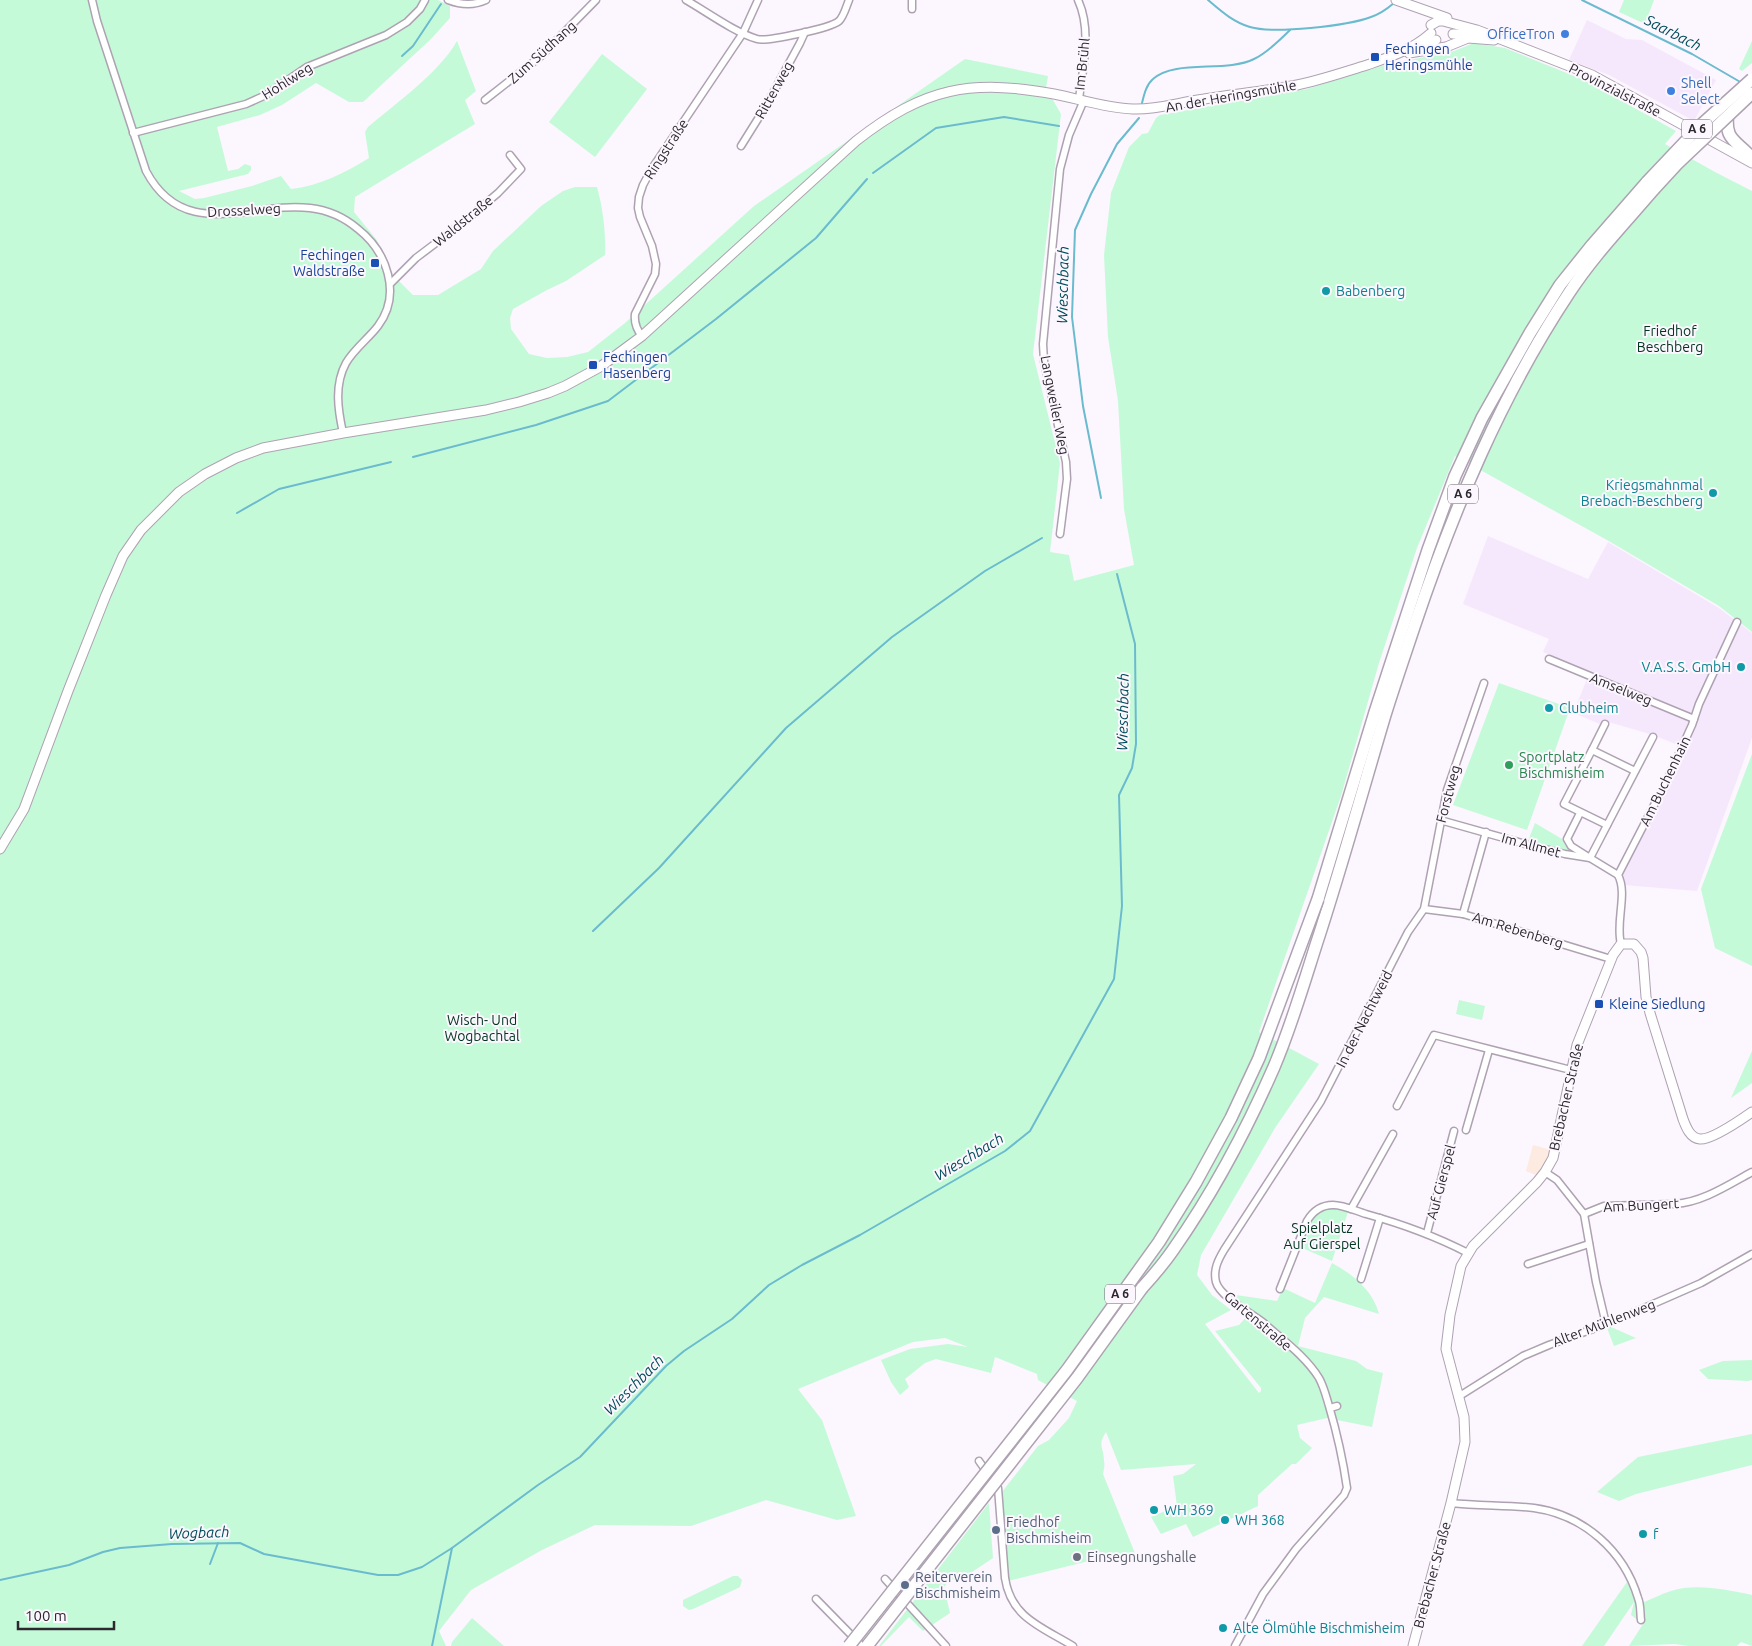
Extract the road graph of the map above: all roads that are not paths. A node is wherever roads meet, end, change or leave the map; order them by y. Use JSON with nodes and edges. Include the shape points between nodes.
{"nodes":[{"id":1,"x":92,"y":0,"type":"edge"},
{"id":2,"x":425,"y":0,"type":"edge"},
{"id":3,"x":448,"y":0,"type":"edge"},
{"id":4,"x":486,"y":0,"type":"edge"},
{"id":5,"x":596,"y":0,"type":"edge"},
{"id":6,"x":686,"y":0,"type":"edge"},
{"id":7,"x":758,"y":0,"type":"edge"},
{"id":8,"x":849,"y":0,"type":"edge"},
{"id":9,"x":912,"y":0,"type":"edge"},
{"id":10,"x":1078,"y":0,"type":"edge"},
{"id":11,"x":1396,"y":0,"type":"edge"},
{"id":12,"x":1411,"y":5,"type":"junction"},
{"id":13,"x":912,"y":9,"type":"dead end"},
{"id":14,"x":1454,"y":30,"type":"junction"},
{"id":15,"x":805,"y":32,"type":"junction"},
{"id":16,"x":743,"y":33,"type":"junction"},
{"id":17,"x":1433,"y":33,"type":"junction"},
{"id":18,"x":1494,"y":40,"type":"junction"},
{"id":19,"x":1507,"y":42,"type":"junction"},
{"id":20,"x":1409,"y":53,"type":"junction"},
{"id":21,"x":1382,"y":60,"type":"junction"},
{"id":22,"x":1752,"y":81,"type":"edge"},
{"id":23,"x":1752,"y":91,"type":"edge"},
{"id":24,"x":1081,"y":99,"type":"junction"},
{"id":25,"x":485,"y":100,"type":"dead end"},
{"id":26,"x":1736,"y":100,"type":"junction"},
{"id":27,"x":1725,"y":111,"type":"junction"},
{"id":28,"x":133,"y":133,"type":"junction"},
{"id":29,"x":1698,"y":134,"type":"junction"},
{"id":30,"x":741,"y":146,"type":"dead end"},
{"id":31,"x":510,"y":155,"type":"dead end"},
{"id":32,"x":1752,"y":158,"type":"edge"},
{"id":33,"x":1752,"y":163,"type":"edge"},
{"id":34,"x":1650,"y":186,"type":"junction"},
{"id":35,"x":391,"y":283,"type":"junction"},
{"id":36,"x":642,"y":336,"type":"junction"},
{"id":37,"x":342,"y":433,"type":"junction"},
{"id":38,"x":1060,"y":534,"type":"dead end"},
{"id":39,"x":1737,"y":622,"type":"dead end"},
{"id":40,"x":1549,"y":660,"type":"dead end"},
{"id":41,"x":1484,"y":683,"type":"dead end"},
{"id":42,"x":1694,"y":719,"type":"junction"},
{"id":43,"x":1606,"y":724,"type":"dead end"},
{"id":44,"x":1653,"y":736,"type":"dead end"},
{"id":45,"x":1592,"y":750,"type":"junction"},
{"id":46,"x":1635,"y":771,"type":"junction"},
{"id":47,"x":1580,"y":813,"type":"junction"},
{"id":48,"x":1440,"y":820,"type":"junction"},
{"id":49,"x":1608,"y":825,"type":"junction"},
{"id":50,"x":1486,"y":832,"type":"junction"},
{"id":51,"x":0,"y":849,"type":"edge"},
{"id":52,"x":1590,"y":858,"type":"junction"},
{"id":53,"x":1618,"y":875,"type":"junction"},
{"id":54,"x":1424,"y":909,"type":"junction"},
{"id":55,"x":1463,"y":914,"type":"junction"},
{"id":56,"x":1621,"y":944,"type":"junction"},
{"id":57,"x":1611,"y":959,"type":"junction"},
{"id":58,"x":1489,"y":1050,"type":"junction"},
{"id":59,"x":1571,"y":1070,"type":"junction"},
{"id":60,"x":1397,"y":1106,"type":"dead end"},
{"id":61,"x":1752,"y":1112,"type":"edge"},
{"id":62,"x":1302,"y":1129,"type":"joint"},
{"id":63,"x":1466,"y":1130,"type":"dead end"},
{"id":64,"x":1454,"y":1131,"type":"dead end"},
{"id":65,"x":1393,"y":1134,"type":"dead end"},
{"id":66,"x":1545,"y":1172,"type":"junction"},
{"id":67,"x":1752,"y":1172,"type":"edge"},
{"id":68,"x":1351,"y":1210,"type":"junction"},
{"id":69,"x":1584,"y":1214,"type":"junction"},
{"id":70,"x":1380,"y":1218,"type":"junction"},
{"id":71,"x":1427,"y":1233,"type":"junction"},
{"id":72,"x":1589,"y":1244,"type":"junction"},
{"id":73,"x":1468,"y":1253,"type":"junction"},
{"id":74,"x":1752,"y":1254,"type":"edge"},
{"id":75,"x":1528,"y":1264,"type":"dead end"},
{"id":76,"x":1361,"y":1279,"type":"dead end"},
{"id":77,"x":1280,"y":1289,"type":"dead end"},
{"id":78,"x":1606,"y":1324,"type":"junction"},
{"id":79,"x":1458,"y":1397,"type":"junction"},
{"id":80,"x":1337,"y":1406,"type":"dead end"},
{"id":81,"x":1330,"y":1408,"type":"junction"},
{"id":82,"x":979,"y":1461,"type":"dead end"},
{"id":83,"x":1451,"y":1503,"type":"junction"},
{"id":84,"x":884,"y":1579,"type":"dead end"},
{"id":85,"x":816,"y":1600,"type":"dead end"},
{"id":86,"x":1641,"y":1620,"type":"dead end"},
{"id":87,"x":1069,"y":1645,"type":"edge"},
{"id":88,"x":850,"y":1646,"type":"edge"},
{"id":89,"x":862,"y":1646,"type":"edge"},
{"id":90,"x":867,"y":1646,"type":"edge"},
{"id":91,"x":946,"y":1646,"type":"edge"},
{"id":92,"x":1235,"y":1646,"type":"edge"},
{"id":93,"x":1413,"y":1646,"type":"edge"}],
"edges":[{"from":1,"to":28,"type":"street","name":"Drosselweg"},
{"from":2,"to":28,"type":"street","name":"Hohlweg","via":[[407,22],[386,35],[307,67],[253,101]]},
{"from":3,"to":4,"type":"street","via":[[470,4]]},
{"from":5,"to":25,"type":"street","name":"Zum Südhang","via":[[541,56]]},
{"from":6,"to":16,"type":"street"},
{"from":7,"to":16,"type":"street","name":"Ringstraße"},
{"from":8,"to":15,"type":"street","via":[[838,22]]},
{"from":9,"to":13,"type":"street"},
{"from":10,"to":24,"type":"street","name":"Im Brühl","via":[[1086,44]]},
{"from":11,"to":12,"type":"main road","name":"Provinzialstraße"},
{"from":12,"to":14,"type":"main road","name":"Provinzialstraße","via":[[1446,17],[1452,21]]},
{"from":12,"to":17,"type":"main road"},
{"from":14,"to":17,"type":"main road","via":[[1445,41]]},
{"from":14,"to":17,"type":"main road","via":[[1438,21]]},
{"from":14,"to":18,"type":"main road","name":"Provinzialstraße"},
{"from":14,"to":19,"type":"main road","name":"Provinzialstraße","via":[[1477,30]]},
{"from":15,"to":16,"type":"street","via":[[773,39],[759,39]]},
{"from":15,"to":30,"type":"street","name":"Ritterweg"},
{"from":16,"to":36,"type":"street","name":"Ringstraße","via":[[651,170],[639,197],[640,217],[656,264],[655,274],[635,314],[634,321]]},
{"from":17,"to":20,"type":"main road","name":"An der Heringsmühle"},
{"from":17,"to":21,"type":"main road","name":"An der Heringsmühle","via":[[1414,47]]},
{"from":18,"to":19,"type":"main road","name":"Provinzialstraße"},
{"from":18,"to":20,"type":"main road","name":"An der Heringsmühle","via":[[1468,38],[1446,47]]},
{"from":19,"to":29,"type":"main road","name":"Provinzialstraße","via":[[1592,76]]},
{"from":20,"to":21,"type":"main road","name":"An der Heringsmühle"},
{"from":21,"to":24,"type":"main road","name":"An der Heringsmühle","via":[[1300,84],[1161,108],[1125,108]]},
{"from":22,"to":26,"type":"highway","bridge":true},
{"from":22,"to":34,"type":"highway","number":"A 6","bridge":true,"via":[[1701,124]]},
{"from":23,"to":26,"type":"highway","number":"A 6","bridge":true},
{"from":23,"to":34,"type":"highway","number":"A 6","bridge":true},
{"from":24,"to":36,"type":"main road","name":"An der Heringsmühle","via":[[1016,88],[976,87],[941,93],[905,108],[856,141]]},
{"from":24,"to":38,"type":"street","name":"Langweiler Weg","via":[[1060,169],[1043,344],[1066,462]]},
{"from":26,"to":27,"type":"highway","number":"A 6"},
{"from":27,"to":29,"type":"highway","number":"A 6"},
{"from":27,"to":32,"type":"highway","via":[[1730,138]]},
{"from":28,"to":35,"type":"street","name":"Drosselweg","via":[[152,182],[184,208],[217,215],[284,208],[328,212],[346,220],[367,236]]},
{"from":29,"to":33,"type":"main road","name":"Provinzialstraße"},
{"from":31,"to":35,"type":"street","name":"Waldstraße","via":[[521,170]]},
{"from":34,"to":88,"type":"highway","number":"A 6","bridge":true,"via":[[1592,245],[1560,285],[1474,434],[1428,550],[1318,899],[1272,1027],[1196,1182],[1159,1242],[1066,1370]]},
{"from":34,"to":90,"type":"highway","number":"A 6","bridge":true,"via":[[1570,290],[1541,337],[1494,424],[1468,482],[1438,555],[1386,712],[1298,1001],[1275,1065],[1245,1129],[1210,1193],[1172,1252],[1142,1288],[1078,1378]]},
{"from":35,"to":37,"type":"street","via":[[391,298],[384,316],[347,362],[341,375],[338,402]]},
{"from":36,"to":37,"type":"main road","name":"An der Heringsmühle","via":[[582,377],[519,402]]},
{"from":37,"to":51,"type":"main road","name":"An der Heringsmühle","via":[[263,448],[236,458],[179,492],[141,530],[123,556],[24,809]]},
{"from":39,"to":42,"type":"street","name":"Am Buchenhain"},
{"from":40,"to":42,"type":"street","name":"Amselweg"},
{"from":41,"to":48,"type":"street","name":"Forstweg","via":[[1449,780]]},
{"from":42,"to":53,"type":"street","name":"Am Buchenhain"},
{"from":43,"to":45,"type":"street"},
{"from":44,"to":46,"type":"street"},
{"from":45,"to":46,"type":"street"},
{"from":45,"to":47,"type":"street","via":[[1564,804]]},
{"from":46,"to":49,"type":"street"},
{"from":47,"to":49,"type":"street"},
{"from":47,"to":52,"type":"street","via":[[1567,839],[1571,846]]},
{"from":48,"to":50,"type":"street","name":"Im Allmet"},
{"from":48,"to":54,"type":"street","name":"Forstweg"},
{"from":49,"to":52,"type":"street"},
{"from":50,"to":52,"type":"street","name":"Im Allmet"},
{"from":50,"to":55,"type":"street"},
{"from":52,"to":53,"type":"street","name":"Im Allmet"},
{"from":53,"to":56,"type":"street","via":[[1622,887],[1618,935]]},
{"from":54,"to":55,"type":"street","name":"Am Rebenberg"},
{"from":54,"to":62,"type":"street","name":"In der Nachtweid","via":[[1408,932],[1332,1082]]},
{"from":55,"to":57,"type":"street","name":"Am Rebenberg"},
{"from":56,"to":57,"type":"main road","name":"Brebacher Straße"},
{"from":56,"to":61,"type":"main road","via":[[1634,944],[1641,952],[1646,997],[1689,1132],[1696,1138],[1706,1138]]},
{"from":57,"to":59,"type":"main road","name":"Brebacher Straße","via":[[1577,1045]]},
{"from":58,"to":59,"type":"street"},
{"from":58,"to":60,"type":"street","via":[[1434,1035]]},
{"from":58,"to":63,"type":"street"},
{"from":59,"to":66,"type":"main road","name":"Brebacher Straße","via":[[1553,1158]]},
{"from":62,"to":81,"type":"street","name":"Gartenstraße","via":[[1224,1250],[1215,1276],[1218,1287],[1226,1295],[1312,1368]]},
{"from":64,"to":71,"type":"street","name":"Auf Gierspel"},
{"from":65,"to":68,"type":"street"},
{"from":66,"to":69,"type":"street","via":[[1557,1180]]},
{"from":66,"to":73,"type":"main road","name":"Brebacher Straße"},
{"from":67,"to":69,"type":"street","name":"Am Bungert","via":[[1681,1204],[1604,1206]]},
{"from":68,"to":70,"type":"street","name":"Auf Gierspel"},
{"from":68,"to":77,"type":"street","name":"Auf Gierspel","via":[[1326,1206],[1310,1217]]},
{"from":69,"to":72,"type":"street"},
{"from":70,"to":71,"type":"street","name":"Auf Gierspel"},
{"from":70,"to":76,"type":"street"},
{"from":71,"to":73,"type":"street","name":"Auf Gierspel"},
{"from":72,"to":75,"type":"street"},
{"from":72,"to":78,"type":"street"},
{"from":73,"to":79,"type":"main road","name":"Brebacher Straße","via":[[1461,1266],[1446,1341],[1446,1356]]},
{"from":74,"to":78,"type":"street","name":"Alter Mühlenweg","via":[[1714,1277]]},
{"from":78,"to":79,"type":"street","name":"Alter Mühlenweg","via":[[1523,1356]]},
{"from":79,"to":83,"type":"main road","name":"Brebacher Straße","via":[[1465,1435]]},
{"from":80,"to":81,"type":"street"},
{"from":81,"to":92,"type":"street","name":"Gartenstraße","via":[[1347,1492],[1267,1588]]},
{"from":82,"to":87,"type":"street","via":[[998,1488],[1005,1578],[1011,1599],[1024,1617]]},
{"from":83,"to":86,"type":"street","name":"Brebacher Straße","via":[[1536,1508],[1561,1515],[1586,1528],[1619,1557],[1639,1599]]},
{"from":83,"to":93,"type":"main road","name":"Brebacher Straße"},
{"from":84,"to":91,"type":"street"},
{"from":85,"to":89,"type":"street"}]}
